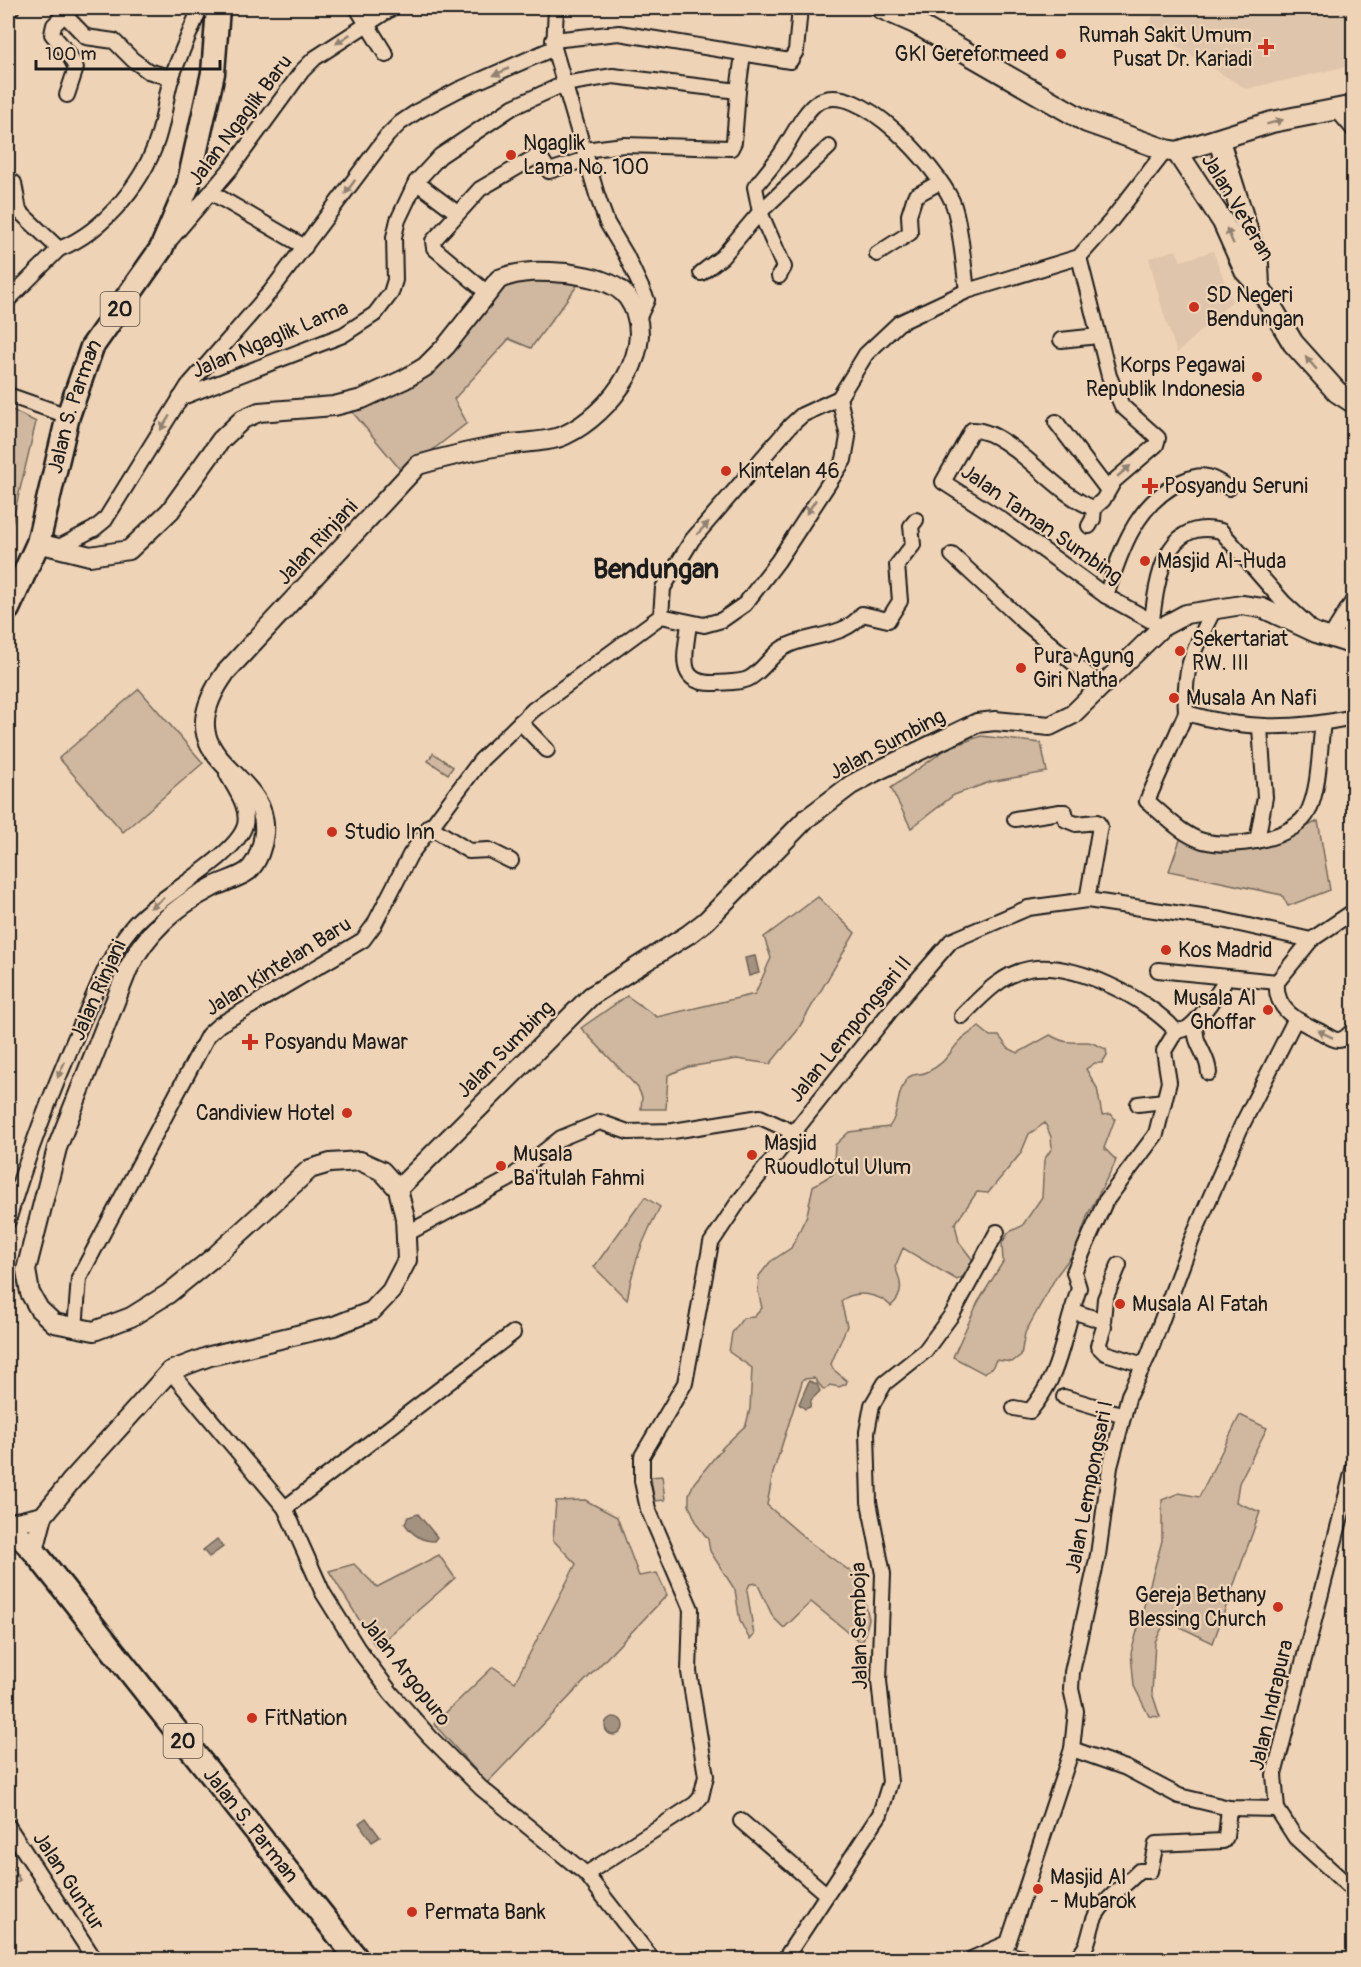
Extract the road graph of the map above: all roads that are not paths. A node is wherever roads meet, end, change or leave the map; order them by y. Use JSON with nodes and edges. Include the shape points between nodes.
{"nodes":[{"id":1,"x":12,"y":8,"type":"edge"},
{"id":2,"x":200,"y":8,"type":"edge"},
{"id":3,"x":218,"y":8,"type":"edge"},
{"id":4,"x":357,"y":8,"type":"edge"},
{"id":5,"x":392,"y":8,"type":"edge"},
{"id":6,"x":556,"y":8,"type":"edge"},
{"id":7,"x":800,"y":8,"type":"edge"},
{"id":8,"x":881,"y":8,"type":"edge"},
{"id":9,"x":61,"y":11,"type":"edge"},
{"id":10,"x":8,"y":12,"type":"edge"},
{"id":11,"x":915,"y":15,"type":"edge"},
{"id":12,"x":368,"y":23,"type":"junction"},
{"id":13,"x":554,"y":44,"type":"junction"},
{"id":14,"x":743,"y":54,"type":"junction"},
{"id":15,"x":386,"y":55,"type":"dead end"},
{"id":16,"x":171,"y":78,"type":"junction"},
{"id":17,"x":564,"y":84,"type":"junction"},
{"id":18,"x":738,"y":91,"type":"junction"},
{"id":19,"x":67,"y":95,"type":"dead end"},
{"id":20,"x":1345,"y":107,"type":"edge"},
{"id":21,"x":1353,"y":130,"type":"edge"},
{"id":22,"x":1219,"y":141,"type":"junction"},
{"id":23,"x":829,"y":147,"type":"dead end"},
{"id":24,"x":1172,"y":151,"type":"junction"},
{"id":25,"x":585,"y":155,"type":"junction"},
{"id":26,"x":416,"y":182,"type":"junction"},
{"id":27,"x":940,"y":182,"type":"junction"},
{"id":28,"x":14,"y":183,"type":"dead end"},
{"id":29,"x":212,"y":193,"type":"junction"},
{"id":30,"x":456,"y":212,"type":"junction"},
{"id":31,"x":760,"y":212,"type":"junction"},
{"id":32,"x":305,"y":247,"type":"junction"},
{"id":33,"x":59,"y":249,"type":"junction"},
{"id":34,"x":161,"y":249,"type":"junction"},
{"id":35,"x":877,"y":254,"type":"dead end"},
{"id":36,"x":1079,"y":257,"type":"junction"},
{"id":37,"x":701,"y":273,"type":"dead end"},
{"id":38,"x":779,"y":276,"type":"dead end"},
{"id":39,"x":1259,"y":286,"type":"junction"},
{"id":40,"x":967,"y":291,"type":"junction"},
{"id":41,"x":486,"y":292,"type":"junction"},
{"id":42,"x":8,"y":300,"type":"edge"},
{"id":43,"x":638,"y":319,"type":"junction"},
{"id":44,"x":1098,"y":336,"type":"junction"},
{"id":45,"x":1061,"y":340,"type":"dead end"},
{"id":46,"x":8,"y":395,"type":"edge"},
{"id":47,"x":838,"y":398,"type":"junction"},
{"id":48,"x":180,"y":399,"type":"junction"},
{"id":49,"x":1353,"y":403,"type":"edge"},
{"id":50,"x":68,"y":416,"type":"junction"},
{"id":51,"x":1056,"y":422,"type":"dead end"},
{"id":52,"x":1229,"y":488,"type":"dead end"},
{"id":53,"x":1107,"y":489,"type":"junction"},
{"id":54,"x":1094,"y":508,"type":"junction"},
{"id":55,"x":916,"y":520,"type":"dead end"},
{"id":56,"x":1089,"y":526,"type":"dead end"},
{"id":57,"x":48,"y":546,"type":"junction"},
{"id":58,"x":952,"y":555,"type":"dead end"},
{"id":59,"x":1106,"y":596,"type":"junction"},
{"id":60,"x":1353,"y":599,"type":"edge"},
{"id":61,"x":8,"y":609,"type":"edge"},
{"id":62,"x":1214,"y":609,"type":"junction"},
{"id":63,"x":661,"y":616,"type":"junction"},
{"id":64,"x":689,"y":623,"type":"junction"},
{"id":65,"x":1157,"y":623,"type":"junction"},
{"id":66,"x":1323,"y":636,"type":"junction"},
{"id":67,"x":1353,"y":645,"type":"edge"},
{"id":68,"x":1101,"y":686,"type":"junction"},
{"id":69,"x":1186,"y":713,"type":"junction"},
{"id":70,"x":1353,"y":717,"type":"edge"},
{"id":71,"x":520,"y":722,"type":"junction"},
{"id":72,"x":1323,"y":723,"type":"junction"},
{"id":73,"x":1260,"y":728,"type":"junction"},
{"id":74,"x":547,"y":750,"type":"dead end"},
{"id":75,"x":221,"y":763,"type":"junction"},
{"id":76,"x":1016,"y":819,"type":"dead end"},
{"id":77,"x":429,"y":826,"type":"junction"},
{"id":78,"x":1257,"y":841,"type":"junction"},
{"id":79,"x":511,"y":861,"type":"dead end"},
{"id":80,"x":204,"y":869,"type":"junction"},
{"id":81,"x":220,"y":884,"type":"junction"},
{"id":82,"x":1087,"y":900,"type":"junction"},
{"id":83,"x":1353,"y":911,"type":"edge"},
{"id":84,"x":1311,"y":940,"type":"junction"},
{"id":85,"x":1158,"y":970,"type":"dead end"},
{"id":86,"x":1226,"y":978,"type":"junction"},
{"id":87,"x":1277,"y":982,"type":"junction"},
{"id":88,"x":962,"y":1016,"type":"dead end"},
{"id":89,"x":1295,"y":1020,"type":"junction"},
{"id":90,"x":1196,"y":1022,"type":"junction"},
{"id":91,"x":1353,"y":1029,"type":"edge"},
{"id":92,"x":1176,"y":1031,"type":"junction"},
{"id":93,"x":1209,"y":1073,"type":"dead end"},
{"id":94,"x":1164,"y":1101,"type":"junction"},
{"id":95,"x":1138,"y":1104,"type":"dead end"},
{"id":96,"x":793,"y":1132,"type":"junction"},
{"id":97,"x":398,"y":1189,"type":"junction"},
{"id":98,"x":8,"y":1221,"type":"edge"},
{"id":99,"x":997,"y":1232,"type":"dead end"},
{"id":100,"x":406,"y":1234,"type":"junction"},
{"id":101,"x":1119,"y":1265,"type":"dead end"},
{"id":102,"x":1072,"y":1311,"type":"junction"},
{"id":103,"x":1097,"y":1319,"type":"junction"},
{"id":104,"x":75,"y":1329,"type":"junction"},
{"id":105,"x":513,"y":1334,"type":"dead end"},
{"id":106,"x":1144,"y":1365,"type":"junction"},
{"id":107,"x":170,"y":1371,"type":"junction"},
{"id":108,"x":1064,"y":1397,"type":"dead end"},
{"id":109,"x":1014,"y":1408,"type":"dead end"},
{"id":110,"x":1124,"y":1415,"type":"junction"},
{"id":111,"x":1353,"y":1466,"type":"edge"},
{"id":112,"x":285,"y":1508,"type":"junction"},
{"id":113,"x":43,"y":1516,"type":"junction"},
{"id":114,"x":8,"y":1524,"type":"edge"},
{"id":115,"x":33,"y":1551,"type":"junction"},
{"id":116,"x":1072,"y":1749,"type":"junction"},
{"id":117,"x":1229,"y":1808,"type":"junction"},
{"id":118,"x":1277,"y":1809,"type":"junction"},
{"id":119,"x":741,"y":1821,"type":"dead end"},
{"id":120,"x":8,"y":1826,"type":"edge"},
{"id":121,"x":586,"y":1874,"type":"junction"},
{"id":122,"x":1353,"y":1891,"type":"edge"},
{"id":123,"x":826,"y":1894,"type":"junction"},
{"id":124,"x":1011,"y":1952,"type":"edge"},
{"id":125,"x":95,"y":1959,"type":"edge"},
{"id":126,"x":358,"y":1959,"type":"edge"},
{"id":127,"x":653,"y":1959,"type":"edge"},
{"id":128,"x":784,"y":1959,"type":"edge"},
{"id":129,"x":969,"y":1959,"type":"edge"},
{"id":130,"x":1030,"y":1959,"type":"edge"},
{"id":131,"x":1074,"y":1959,"type":"edge"}],
"edges":[{"from":1,"to":10,"type":"street"},
{"from":2,"to":16,"type":"street"},
{"from":3,"to":34,"type":"highway","name":"Jalan S. Parman","number":"20","via":[[213,73],[193,166]]},
{"from":4,"to":12,"type":"street"},
{"from":5,"to":12,"type":"street","name":"Jalan Ngaglik Baru"},
{"from":6,"to":13,"type":"street"},
{"from":7,"to":14,"type":"street","name":"Jalan Ngaglik Lama","via":[[796,51],[789,61]]},
{"from":8,"to":11,"type":"main road"},
{"from":9,"to":16,"type":"street","via":[[86,37],[114,41],[148,71]]},
{"from":9,"to":19,"type":"street","via":[[52,34],[76,68]]},
{"from":11,"to":24,"type":"main road","via":[[1087,122]]},
{"from":12,"to":15,"type":"street"},
{"from":12,"to":29,"type":"street","name":"Jalan Ngaglik Baru","one_way":true,"via":[[302,71]]},
{"from":13,"to":14,"type":"street","name":"Jalan Ngaglik Lama","via":[[619,33]]},
{"from":13,"to":17,"type":"street"},
{"from":13,"to":32,"type":"street","name":"Jalan Ngaglik Lama","one_way":true,"via":[[400,123]]},
{"from":14,"to":18,"type":"street"},
{"from":16,"to":33,"type":"street","via":[[160,132],[127,194],[95,226]]},
{"from":17,"to":18,"type":"street","name":"Jalan Ngaglik Lama","via":[[613,76]]},
{"from":17,"to":25,"type":"street"},
{"from":17,"to":26,"type":"street","name":"Jalan Ngaglik Lama","via":[[498,116],[440,156]]},
{"from":18,"to":25,"type":"street","via":[[734,142],[730,148],[624,145]]},
{"from":20,"to":21,"type":"street"},
{"from":22,"to":20,"type":"main road","one_way":true,"via":[[1272,122]]},
{"from":22,"to":24,"type":"main road"},
{"from":22,"to":39,"type":"main road","name":"Jalan Veteran","via":[[1258,264]]},
{"from":23,"to":31,"type":"street"},
{"from":24,"to":36,"type":"street"},
{"from":39,"to":24,"type":"main road","name":"Jalan Veteran","one_way":true,"via":[[1245,271],[1223,222]]},
{"from":25,"to":30,"type":"street","via":[[549,171],[540,157],[535,157],[480,189]]},
{"from":25,"to":43,"type":"street","via":[[607,223],[647,300]]},
{"from":26,"to":30,"type":"street"},
{"from":26,"to":48,"type":"street","name":"Jalan Ngaglik Lama","via":[[394,237],[395,280],[391,293],[375,314],[343,335]]},
{"from":27,"to":31,"type":"street","via":[[922,157],[881,119],[847,101],[823,100],[815,104],[755,187]]},
{"from":27,"to":35,"type":"street","via":[[915,196],[909,214],[910,233]]},
{"from":27,"to":40,"type":"street","via":[[953,202]]},
{"from":28,"to":33,"type":"street","via":[[19,211]]},
{"from":29,"to":32,"type":"street"},
{"from":29,"to":34,"type":"street","name":"Jalan Ngaglik Baru"},
{"from":30,"to":41,"type":"street","via":[[433,245]]},
{"from":31,"to":37,"type":"street","via":[[734,245]]},
{"from":31,"to":38,"type":"street","via":[[784,267]]},
{"from":32,"to":48,"type":"street","name":"Jalan Ngaglik Lama"},
{"from":33,"to":42,"type":"street"},
{"from":34,"to":50,"type":"highway","name":"Jalan S. Parman","number":"20","via":[[92,347]]},
{"from":36,"to":40,"type":"street"},
{"from":36,"to":44,"type":"street","name":"Jalan Taman Sumbing"},
{"from":49,"to":39,"type":"main road","name":"Jalan Veteran","one_way":true,"via":[[1337,392],[1293,343]]},
{"from":40,"to":47,"type":"street","via":[[899,322],[866,354]]},
{"from":41,"to":43,"type":"street","via":[[499,279],[535,270],[594,278],[627,297]]},
{"from":41,"to":57,"type":"street","via":[[446,346],[425,367],[405,379],[362,399],[334,406],[259,412],[243,419],[221,440],[170,511],[129,550],[90,556]]},
{"from":43,"to":75,"type":"street","name":"Jalan Rinjani","via":[[636,355],[628,372],[615,393],[572,431],[564,436],[457,453],[418,465],[212,691],[205,715],[209,747]]},
{"from":44,"to":45,"type":"street"},
{"from":53,"to":44,"type":"street","name":"Jalan Taman Sumbing","one_way":true,"via":[[1156,445],[1158,438],[1122,406]]},
{"from":46,"to":50,"type":"street"},
{"from":63,"to":47,"type":"street","one_way":true,"via":[[663,588],[692,540],[790,426],[802,415]]},
{"from":47,"to":64,"type":"street","one_way":true,"via":[[848,436],[844,460],[745,604],[722,620],[704,625]]},
{"from":48,"to":57,"type":"street","name":"Jalan Ngaglik Lama","one_way":true,"via":[[105,520],[94,529]]},
{"from":50,"to":57,"type":"highway","name":"Jalan S. Parman","number":"20"},
{"from":51,"to":53,"type":"street"},
{"from":52,"to":59,"type":"street","via":[[1208,477],[1195,476],[1154,499],[1121,549]]},
{"from":53,"to":54,"type":"street","name":"Jalan Taman Sumbing"},
{"from":54,"to":56,"type":"street"},
{"from":54,"to":59,"type":"street","name":"Jalan Taman Sumbing","via":[[995,435],[982,430],[972,430],[943,482]]},
{"from":55,"to":64,"type":"street","via":[[911,526],[913,545],[897,565],[900,601],[888,620],[862,614],[852,627],[783,648],[748,679],[702,684],[687,673]]},
{"from":57,"to":61,"type":"highway","name":"Jalan S. Parman","number":"20"},
{"from":58,"to":68,"type":"street"},
{"from":59,"to":65,"type":"street","name":"Jalan Taman Sumbing"},
{"from":60,"to":66,"type":"street"},
{"from":62,"to":65,"type":"street","name":"Jalan Sumbing"},
{"from":62,"to":66,"type":"street","name":"Jalan Sumbing","via":[[1242,605],[1262,608]]},
{"from":62,"to":69,"type":"street","via":[[1185,674]]},
{"from":63,"to":64,"type":"street"},
{"from":63,"to":71,"type":"street","name":"Jalan Kintelan Baru"},
{"from":65,"to":66,"type":"street","via":[[1155,594],[1170,547],[1183,534],[1209,528],[1221,531],[1284,603]]},
{"from":65,"to":68,"type":"street","name":"Jalan Sumbing"},
{"from":66,"to":67,"type":"street","name":"Jalan Sumbing"},
{"from":68,"to":97,"type":"street","name":"Jalan Sumbing","via":[[1072,715],[1050,726],[977,723],[851,785],[795,829],[698,927],[591,996]]},
{"from":69,"to":73,"type":"street"},
{"from":69,"to":78,"type":"street","via":[[1147,801],[1184,832],[1202,841],[1223,845]]},
{"from":70,"to":72,"type":"street"},
{"from":71,"to":74,"type":"street"},
{"from":71,"to":77,"type":"street","name":"Jalan Kintelan Baru","via":[[481,760]]},
{"from":72,"to":73,"type":"street"},
{"from":72,"to":78,"type":"street","via":[[1308,812],[1279,834]]},
{"from":73,"to":78,"type":"street","via":[[1265,797]]},
{"from":75,"to":80,"type":"street","via":[[242,802],[245,825],[236,840]]},
{"from":75,"to":81,"type":"street","name":"Jalan Rinjani","via":[[252,794],[263,814],[264,833],[260,852],[248,871]]},
{"from":76,"to":82,"type":"street","via":[[1065,812],[1066,820],[1076,824],[1097,822],[1100,826]]},
{"from":77,"to":79,"type":"street","via":[[469,851],[489,849]]},
{"from":77,"to":104,"type":"street","name":"Jalan Kintelan Baru","via":[[363,940],[208,1035],[79,1278]]},
{"from":80,"to":81,"type":"street"},
{"from":80,"to":98,"type":"street","one_way":true,"via":[[146,911],[106,964],[49,1098]]},
{"from":81,"to":104,"type":"street","name":"Jalan Rinjani","via":[[189,899],[141,944],[57,1148],[26,1270],[30,1293],[39,1310],[54,1323]]},
{"from":82,"to":84,"type":"street","name":"Jalan Lempongsari II","via":[[1222,920]]},
{"from":82,"to":96,"type":"street","name":"Jalan Lempongsari II","via":[[1028,908],[951,941]]},
{"from":83,"to":84,"type":"street"},
{"from":84,"to":87,"type":"street"},
{"from":85,"to":86,"type":"street"},
{"from":86,"to":87,"type":"street"},
{"from":86,"to":90,"type":"street","via":[[1222,990]]},
{"from":87,"to":89,"type":"street","via":[[1276,989],[1287,1014]]},
{"from":88,"to":92,"type":"street","via":[[993,985],[1028,969],[1065,969],[1121,990]]},
{"from":91,"to":89,"type":"street","one_way":true,"via":[[1345,1038],[1336,1040]]},
{"from":89,"to":106,"type":"street","name":"Jalan Lempongsari I","via":[[1241,1127],[1192,1239]]},
{"from":90,"to":92,"type":"street"},
{"from":90,"to":93,"type":"street","via":[[1195,1038]]},
{"from":92,"to":94,"type":"street","via":[[1164,1051],[1169,1082]]},
{"from":94,"to":95,"type":"street"},
{"from":94,"to":102,"type":"street","via":[[1156,1134],[1105,1202],[1074,1272],[1079,1288]]},
{"from":96,"to":100,"type":"street","via":[[760,1117],[673,1131],[628,1132],[600,1122],[561,1138],[508,1179]]},
{"from":96,"to":121,"type":"street","name":"Jalan Lempongsari II","via":[[711,1243],[685,1383],[642,1456],[648,1509],[691,1610],[689,1672],[700,1726],[705,1787],[695,1804]]},
{"from":97,"to":100,"type":"street"},
{"from":97,"to":104,"type":"street","name":"Jalan Rinjani","via":[[382,1171],[360,1161],[310,1169],[168,1294],[131,1317],[94,1331]]},
{"from":99,"to":123,"type":"street","name":"Jalan Semboja","via":[[953,1313],[925,1351],[885,1383],[872,1405],[867,1432],[869,1503],[883,1574],[879,1681],[890,1782],[880,1814]]},
{"from":100,"to":107,"type":"street","via":[[406,1260],[391,1291],[372,1311],[334,1326],[210,1356]]},
{"from":101,"to":103,"type":"street"},
{"from":102,"to":103,"type":"street"},
{"from":102,"to":109,"type":"street","via":[[1047,1390],[1030,1411]]},
{"from":103,"to":106,"type":"street","via":[[1104,1327],[1098,1346],[1101,1350]]},
{"from":105,"to":112,"type":"street"},
{"from":106,"to":110,"type":"street","name":"Jalan Lempongsari I"},
{"from":107,"to":112,"type":"street","name":"Jalan Argopuro"},
{"from":107,"to":113,"type":"street"},
{"from":108,"to":110,"type":"street"},
{"from":110,"to":116,"type":"street","name":"Jalan Lempongsari I","via":[[1110,1467],[1098,1555],[1072,1672],[1076,1720]]},
{"from":111,"to":118,"type":"street","name":"Jalan Indrapura","via":[[1276,1764]]},
{"from":112,"to":121,"type":"street","name":"Jalan Argopuro","via":[[323,1593],[391,1693],[481,1788]]},
{"from":113,"to":114,"type":"street"},
{"from":113,"to":115,"type":"street"},
{"from":114,"to":115,"type":"highway","name":"Jalan S. Parman","number":"20"},
{"from":115,"to":126,"type":"highway","name":"Jalan S. Parman","number":"20"},
{"from":116,"to":117,"type":"street","via":[[1126,1768],[1179,1796]]},
{"from":116,"to":124,"type":"street","name":"Jalan Lempongsari I"},
{"from":117,"to":118,"type":"street"},
{"from":117,"to":131,"type":"street","via":[[1223,1841],[1156,1844],[1150,1871],[1138,1871],[1117,1891],[1095,1917],[1093,1932]]},
{"from":118,"to":122,"type":"street","name":"Jalan Indrapura","via":[[1302,1846]]},
{"from":119,"to":123,"type":"street"},
{"from":120,"to":125,"type":"street","name":"Jalan Guntur"},
{"from":121,"to":127,"type":"street","name":"Jalan Argopuro"},
{"from":123,"to":128,"type":"street","name":"Jalan Semboja"},
{"from":124,"to":129,"type":"street"},
{"from":124,"to":130,"type":"street"}]}
